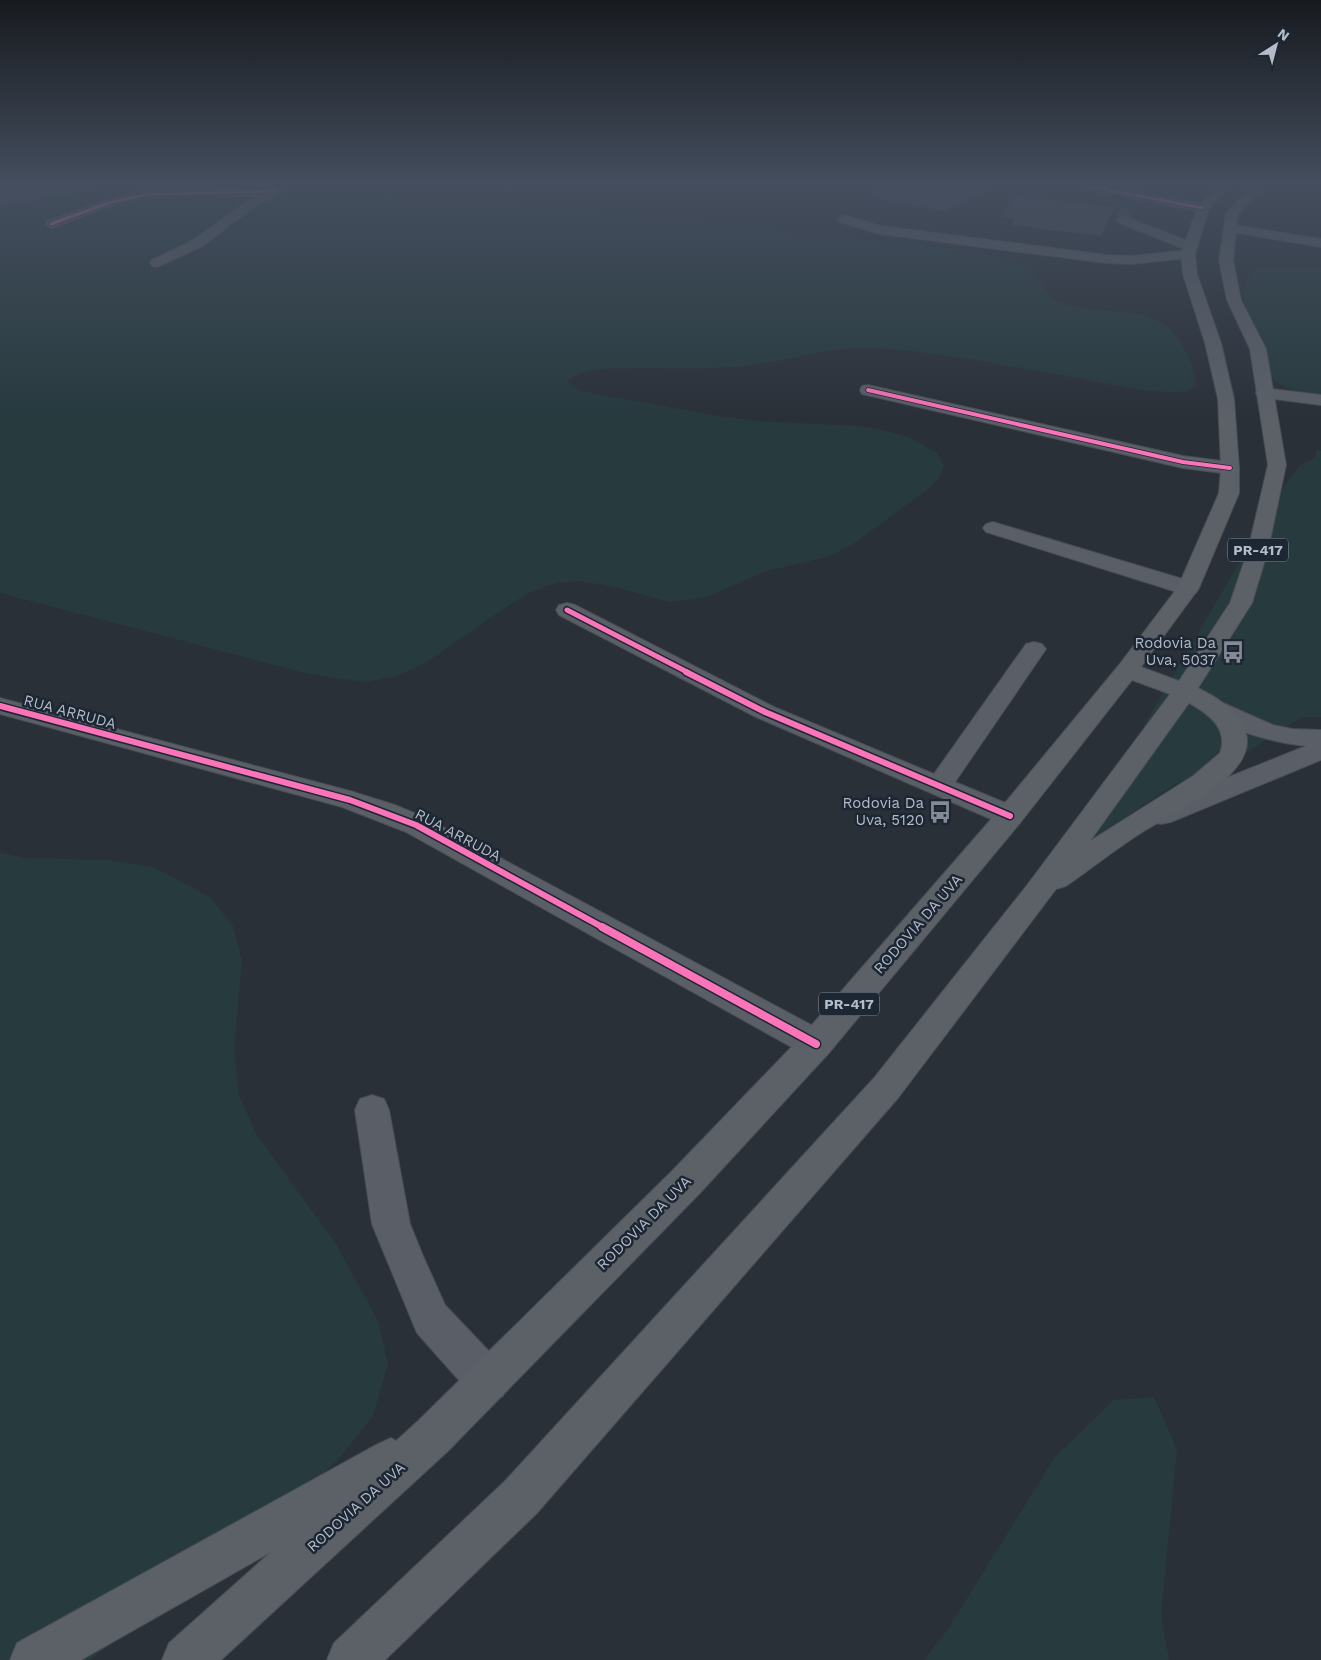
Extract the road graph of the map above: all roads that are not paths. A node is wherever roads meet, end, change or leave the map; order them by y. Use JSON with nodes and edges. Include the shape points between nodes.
{"nodes":[{"id":1,"x":1190,"y":263,"type":"edge"},
{"id":2,"x":1227,"y":263,"type":"edge"},
{"id":3,"x":868,"y":390,"type":"dead end"},
{"id":4,"x":1264,"y":393,"type":"junction"},
{"id":5,"x":1321,"y":400,"type":"edge"},
{"id":6,"x":1230,"y":468,"type":"junction"},
{"id":7,"x":993,"y":528,"type":"dead end"},
{"id":8,"x":1188,"y":588,"type":"junction"},
{"id":9,"x":567,"y":610,"type":"dead end"},
{"id":10,"x":1034,"y":649,"type":"dead end"},
{"id":11,"x":1127,"y":670,"type":"junction"},
{"id":12,"x":1184,"y":692,"type":"junction"},
{"id":13,"x":0,"y":706,"type":"edge"},
{"id":14,"x":1212,"y":706,"type":"junction"},
{"id":15,"x":1321,"y":738,"type":"edge"},
{"id":16,"x":1321,"y":750,"type":"edge"},
{"id":17,"x":939,"y":786,"type":"junction"},
{"id":18,"x":1010,"y":816,"type":"junction"},
{"id":19,"x":1132,"y":826,"type":"junction"},
{"id":20,"x":1038,"y":892,"type":"junction"},
{"id":21,"x":816,"y":1044,"type":"junction"},
{"id":22,"x":372,"y":1110,"type":"dead end"},
{"id":23,"x":488,"y":1381,"type":"junction"},
{"id":24,"x":434,"y":1436,"type":"junction"},
{"id":25,"x":34,"y":1660,"type":"edge"},
{"id":26,"x":186,"y":1660,"type":"edge"},
{"id":27,"x":352,"y":1660,"type":"edge"}],
"edges":[{"from":1,"to":6,"type":"main road","name":"RODOVIA DA UVA","number":"PR-417","via":[[1226,399]]},
{"from":2,"to":4,"type":"main road","number":"PR-417","via":[[1234,300],[1258,349]]},
{"from":3,"to":6,"type":"street","via":[[1183,462]]},
{"from":4,"to":5,"type":"street"},
{"from":4,"to":12,"type":"main road","number":"PR-417","via":[[1277,465],[1258,550],[1241,603]]},
{"from":6,"to":8,"type":"main road","name":"RODOVIA DA UVA","number":"PR-417","via":[[1229,493]]},
{"from":7,"to":8,"type":"street"},
{"from":8,"to":11,"type":"main road","name":"RODOVIA DA UVA","number":"PR-417"},
{"from":9,"to":17,"type":"street","via":[[765,712]]},
{"from":10,"to":17,"type":"street"},
{"from":11,"to":12,"type":"main road"},
{"from":11,"to":18,"type":"main road","name":"RODOVIA DA UVA","number":"PR-417"},
{"from":12,"to":14,"type":"main road"},
{"from":12,"to":20,"type":"main road","number":"PR-417"},
{"from":13,"to":21,"type":"street","name":"RUA ARRUDA","via":[[385,812],[416,825]]},
{"from":14,"to":15,"type":"street","via":[[1243,724],[1281,735]]},
{"from":14,"to":19,"type":"main road","via":[[1230,724],[1237,742],[1232,757],[1220,771]]},
{"from":16,"to":19,"type":"street"},
{"from":17,"to":18,"type":"street"},
{"from":18,"to":21,"type":"main road","name":"RODOVIA DA UVA","number":"PR-417"},
{"from":19,"to":20,"type":"main road"},
{"from":20,"to":27,"type":"main road","number":"PR-417","via":[[886,1088],[528,1490]]},
{"from":21,"to":23,"type":"main road","name":"RODOVIA DA UVA","number":"PR-417","via":[[686,1182]]},
{"from":22,"to":23,"type":"street","via":[[391,1224],[407,1265],[431,1320]]},
{"from":23,"to":24,"type":"main road","name":"RODOVIA DA UVA","number":"PR-417"},
{"from":24,"to":25,"type":"main road"},
{"from":24,"to":26,"type":"main road","name":"RODOVIA DA UVA","number":"PR-417"}]}
